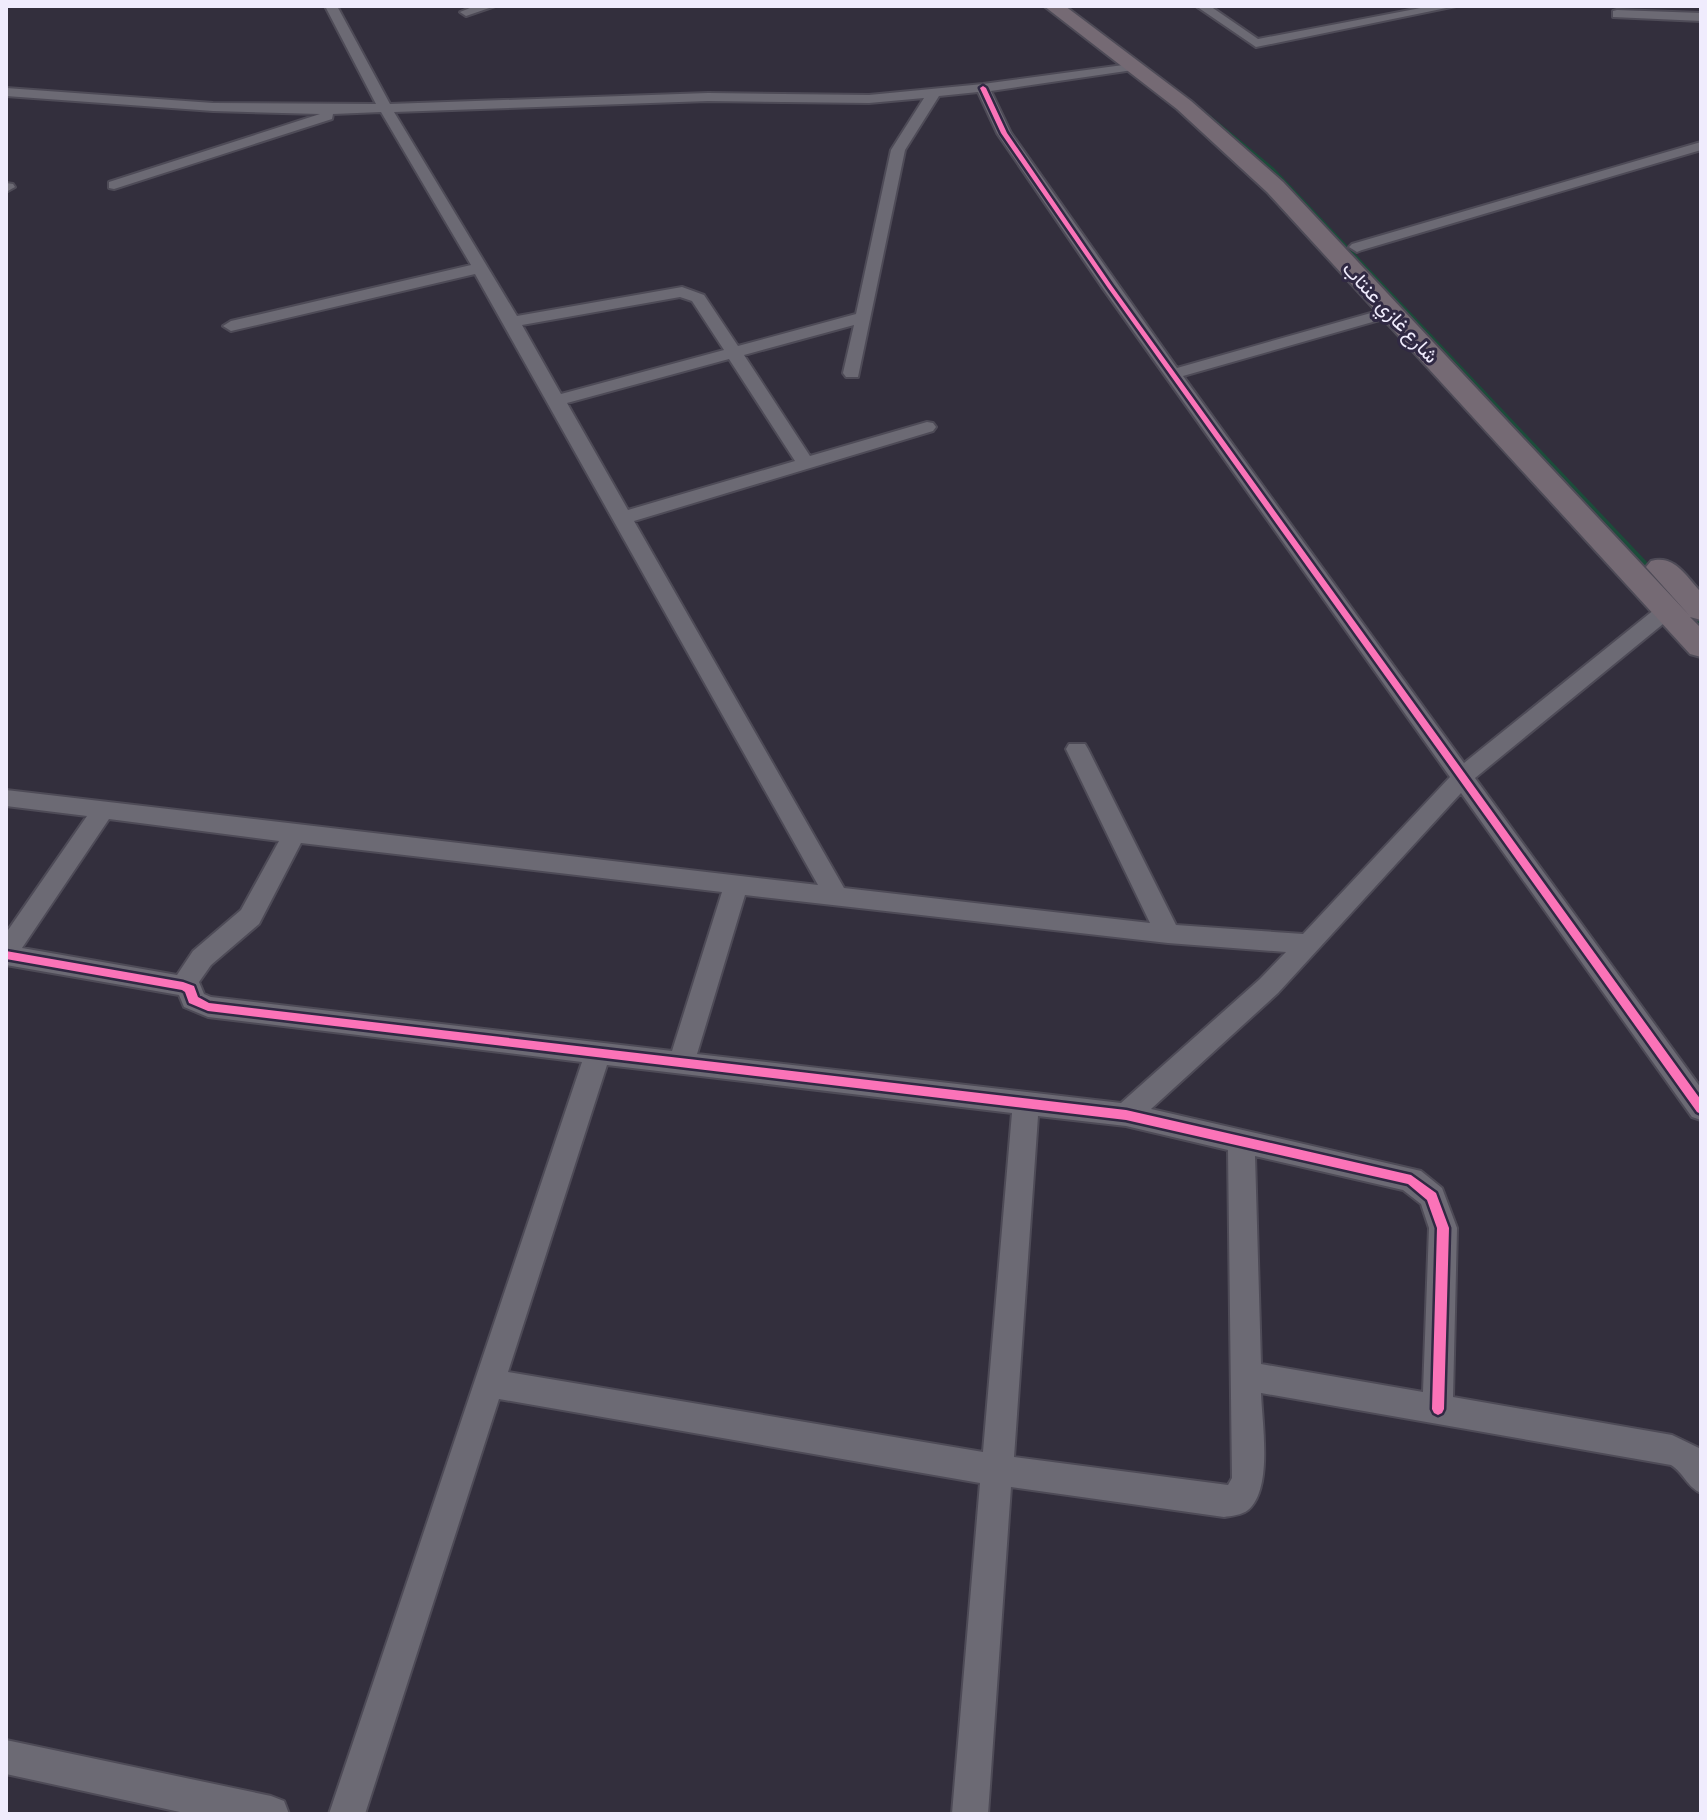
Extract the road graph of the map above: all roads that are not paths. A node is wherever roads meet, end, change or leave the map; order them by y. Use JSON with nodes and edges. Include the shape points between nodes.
{"nodes":[{"id":1,"x":489,"y":6,"type":"edge"},
{"id":2,"x":1053,"y":6,"type":"edge"},
{"id":3,"x":1071,"y":6,"type":"edge"},
{"id":4,"x":1202,"y":6,"type":"edge"},
{"id":5,"x":1220,"y":6,"type":"edge"},
{"id":6,"x":1403,"y":6,"type":"edge"},
{"id":7,"x":1450,"y":6,"type":"edge"},
{"id":8,"x":337,"y":7,"type":"edge"},
{"id":9,"x":466,"y":12,"type":"dead end"},
{"id":10,"x":1617,"y":14,"type":"dead end"},
{"id":11,"x":1701,"y":17,"type":"edge"},
{"id":12,"x":1317,"y":23,"type":"dead end"},
{"id":13,"x":1233,"y":27,"type":"junction"},
{"id":14,"x":1133,"y":66,"type":"junction"},
{"id":15,"x":983,"y":88,"type":"junction"},
{"id":16,"x":6,"y":92,"type":"edge"},
{"id":17,"x":934,"y":93,"type":"junction"},
{"id":18,"x":385,"y":108,"type":"junction"},
{"id":19,"x":335,"y":110,"type":"junction"},
{"id":20,"x":1701,"y":146,"type":"edge"},
{"id":21,"x":114,"y":185,"type":"dead end"},
{"id":22,"x":1357,"y":247,"type":"junction"},
{"id":23,"x":480,"y":268,"type":"junction"},
{"id":24,"x":1391,"y":312,"type":"junction"},
{"id":25,"x":864,"y":317,"type":"junction"},
{"id":26,"x":512,"y":322,"type":"junction"},
{"id":27,"x":231,"y":326,"type":"dead end"},
{"id":28,"x":734,"y":353,"type":"junction"},
{"id":29,"x":852,"y":373,"type":"dead end"},
{"id":30,"x":1173,"y":374,"type":"junction"},
{"id":31,"x":556,"y":401,"type":"junction"},
{"id":32,"x":927,"y":427,"type":"dead end"},
{"id":33,"x":806,"y":463,"type":"junction"},
{"id":34,"x":622,"y":518,"type":"junction"},
{"id":35,"x":1689,"y":600,"type":"edge"},
{"id":36,"x":1701,"y":647,"type":"edge"},
{"id":37,"x":1077,"y":749,"type":"dead end"},
{"id":38,"x":1464,"y":775,"type":"junction"},
{"id":39,"x":6,"y":798,"type":"edge"},
{"id":40,"x":103,"y":810,"type":"junction"},
{"id":41,"x":294,"y":834,"type":"junction"},
{"id":42,"x":736,"y":884,"type":"junction"},
{"id":43,"x":836,"y":895,"type":"junction"},
{"id":44,"x":1168,"y":934,"type":"junction"},
{"id":45,"x":1309,"y":944,"type":"junction"},
{"id":46,"x":6,"y":954,"type":"edge"},
{"id":47,"x":183,"y":986,"type":"junction"},
{"id":48,"x":598,"y":1052,"type":"junction"},
{"id":49,"x":681,"y":1062,"type":"junction"},
{"id":50,"x":1026,"y":1103,"type":"junction"},
{"id":51,"x":1701,"y":1109,"type":"edge"},
{"id":52,"x":1126,"y":1115,"type":"junction"},
{"id":53,"x":1241,"y":1141,"type":"junction"},
{"id":54,"x":1245,"y":1376,"type":"junction"},
{"id":55,"x":489,"y":1383,"type":"junction"},
{"id":56,"x":1438,"y":1409,"type":"junction"},
{"id":57,"x":998,"y":1470,"type":"junction"},
{"id":58,"x":1701,"y":1477,"type":"edge"},
{"id":59,"x":6,"y":1757,"type":"edge"},
{"id":60,"x":174,"y":1804,"type":"edge"},
{"id":61,"x":271,"y":1814,"type":"edge"},
{"id":62,"x":347,"y":1814,"type":"edge"},
{"id":63,"x":970,"y":1814,"type":"edge"}],
"edges":[{"from":1,"to":9,"type":"street"},
{"from":2,"to":14,"type":"highway","name":"شارع غازي عنتاب"},
{"from":3,"to":22,"type":"highway","via":[[1212,112],[1297,185]]},
{"from":4,"to":13,"type":"street"},
{"from":5,"to":13,"type":"street","via":[[1238,18]]},
{"from":6,"to":12,"type":"street"},
{"from":7,"to":13,"type":"street","via":[[1256,43]]},
{"from":8,"to":18,"type":"street"},
{"from":10,"to":11,"type":"street"},
{"from":14,"to":15,"type":"street"},
{"from":14,"to":24,"type":"highway","name":"شارع غازي عنتاب","via":[[1275,187]]},
{"from":15,"to":17,"type":"street"},
{"from":15,"to":30,"type":"street","via":[[1004,133]]},
{"from":16,"to":19,"type":"street"},
{"from":17,"to":18,"type":"street","via":[[869,99],[692,97]]},
{"from":17,"to":25,"type":"street","via":[[898,150]]},
{"from":18,"to":19,"type":"street"},
{"from":18,"to":23,"type":"street"},
{"from":19,"to":21,"type":"street","via":[[324,118]]},
{"from":20,"to":22,"type":"street"},
{"from":22,"to":35,"type":"highway"},
{"from":23,"to":26,"type":"street"},
{"from":23,"to":27,"type":"street"},
{"from":24,"to":30,"type":"street"},
{"from":24,"to":35,"type":"highway","name":"شارع غازي عنتاب"},
{"from":25,"to":28,"type":"street"},
{"from":25,"to":29,"type":"street"},
{"from":26,"to":28,"type":"street","via":[[682,292],[698,298]]},
{"from":26,"to":31,"type":"street"},
{"from":28,"to":31,"type":"street"},
{"from":28,"to":33,"type":"street"},
{"from":30,"to":38,"type":"street"},
{"from":31,"to":34,"type":"street"},
{"from":32,"to":33,"type":"street"},
{"from":33,"to":34,"type":"street"},
{"from":34,"to":43,"type":"street"},
{"from":35,"to":36,"type":"highway","name":"شارع غازي عنتاب"},
{"from":35,"to":38,"type":"street"},
{"from":37,"to":44,"type":"street"},
{"from":38,"to":45,"type":"street"},
{"from":38,"to":51,"type":"street"},
{"from":39,"to":40,"type":"street"},
{"from":40,"to":41,"type":"street"},
{"from":40,"to":46,"type":"street"},
{"from":41,"to":42,"type":"street"},
{"from":41,"to":47,"type":"street","via":[[250,917],[202,958]]},
{"from":42,"to":43,"type":"street"},
{"from":42,"to":49,"type":"street"},
{"from":43,"to":44,"type":"street"},
{"from":44,"to":45,"type":"street"},
{"from":45,"to":52,"type":"street"},
{"from":46,"to":47,"type":"street"},
{"from":47,"to":48,"type":"street","via":[[193,1000],[208,1007]]},
{"from":48,"to":49,"type":"street"},
{"from":48,"to":55,"type":"street"},
{"from":49,"to":50,"type":"street"},
{"from":50,"to":52,"type":"street"},
{"from":50,"to":57,"type":"street"},
{"from":52,"to":53,"type":"street"},
{"from":53,"to":54,"type":"street"},
{"from":53,"to":56,"type":"street","via":[[1411,1180],[1432,1197],[1443,1228]]},
{"from":54,"to":56,"type":"street"},
{"from":54,"to":57,"type":"street","via":[[1248,1482],[1237,1499]]},
{"from":55,"to":57,"type":"street"},
{"from":55,"to":62,"type":"street"},
{"from":56,"to":58,"type":"street","via":[[1672,1450],[1697,1465]]},
{"from":57,"to":63,"type":"street"},
{"from":59,"to":60,"type":"street"},
{"from":60,"to":61,"type":"street"}]}
